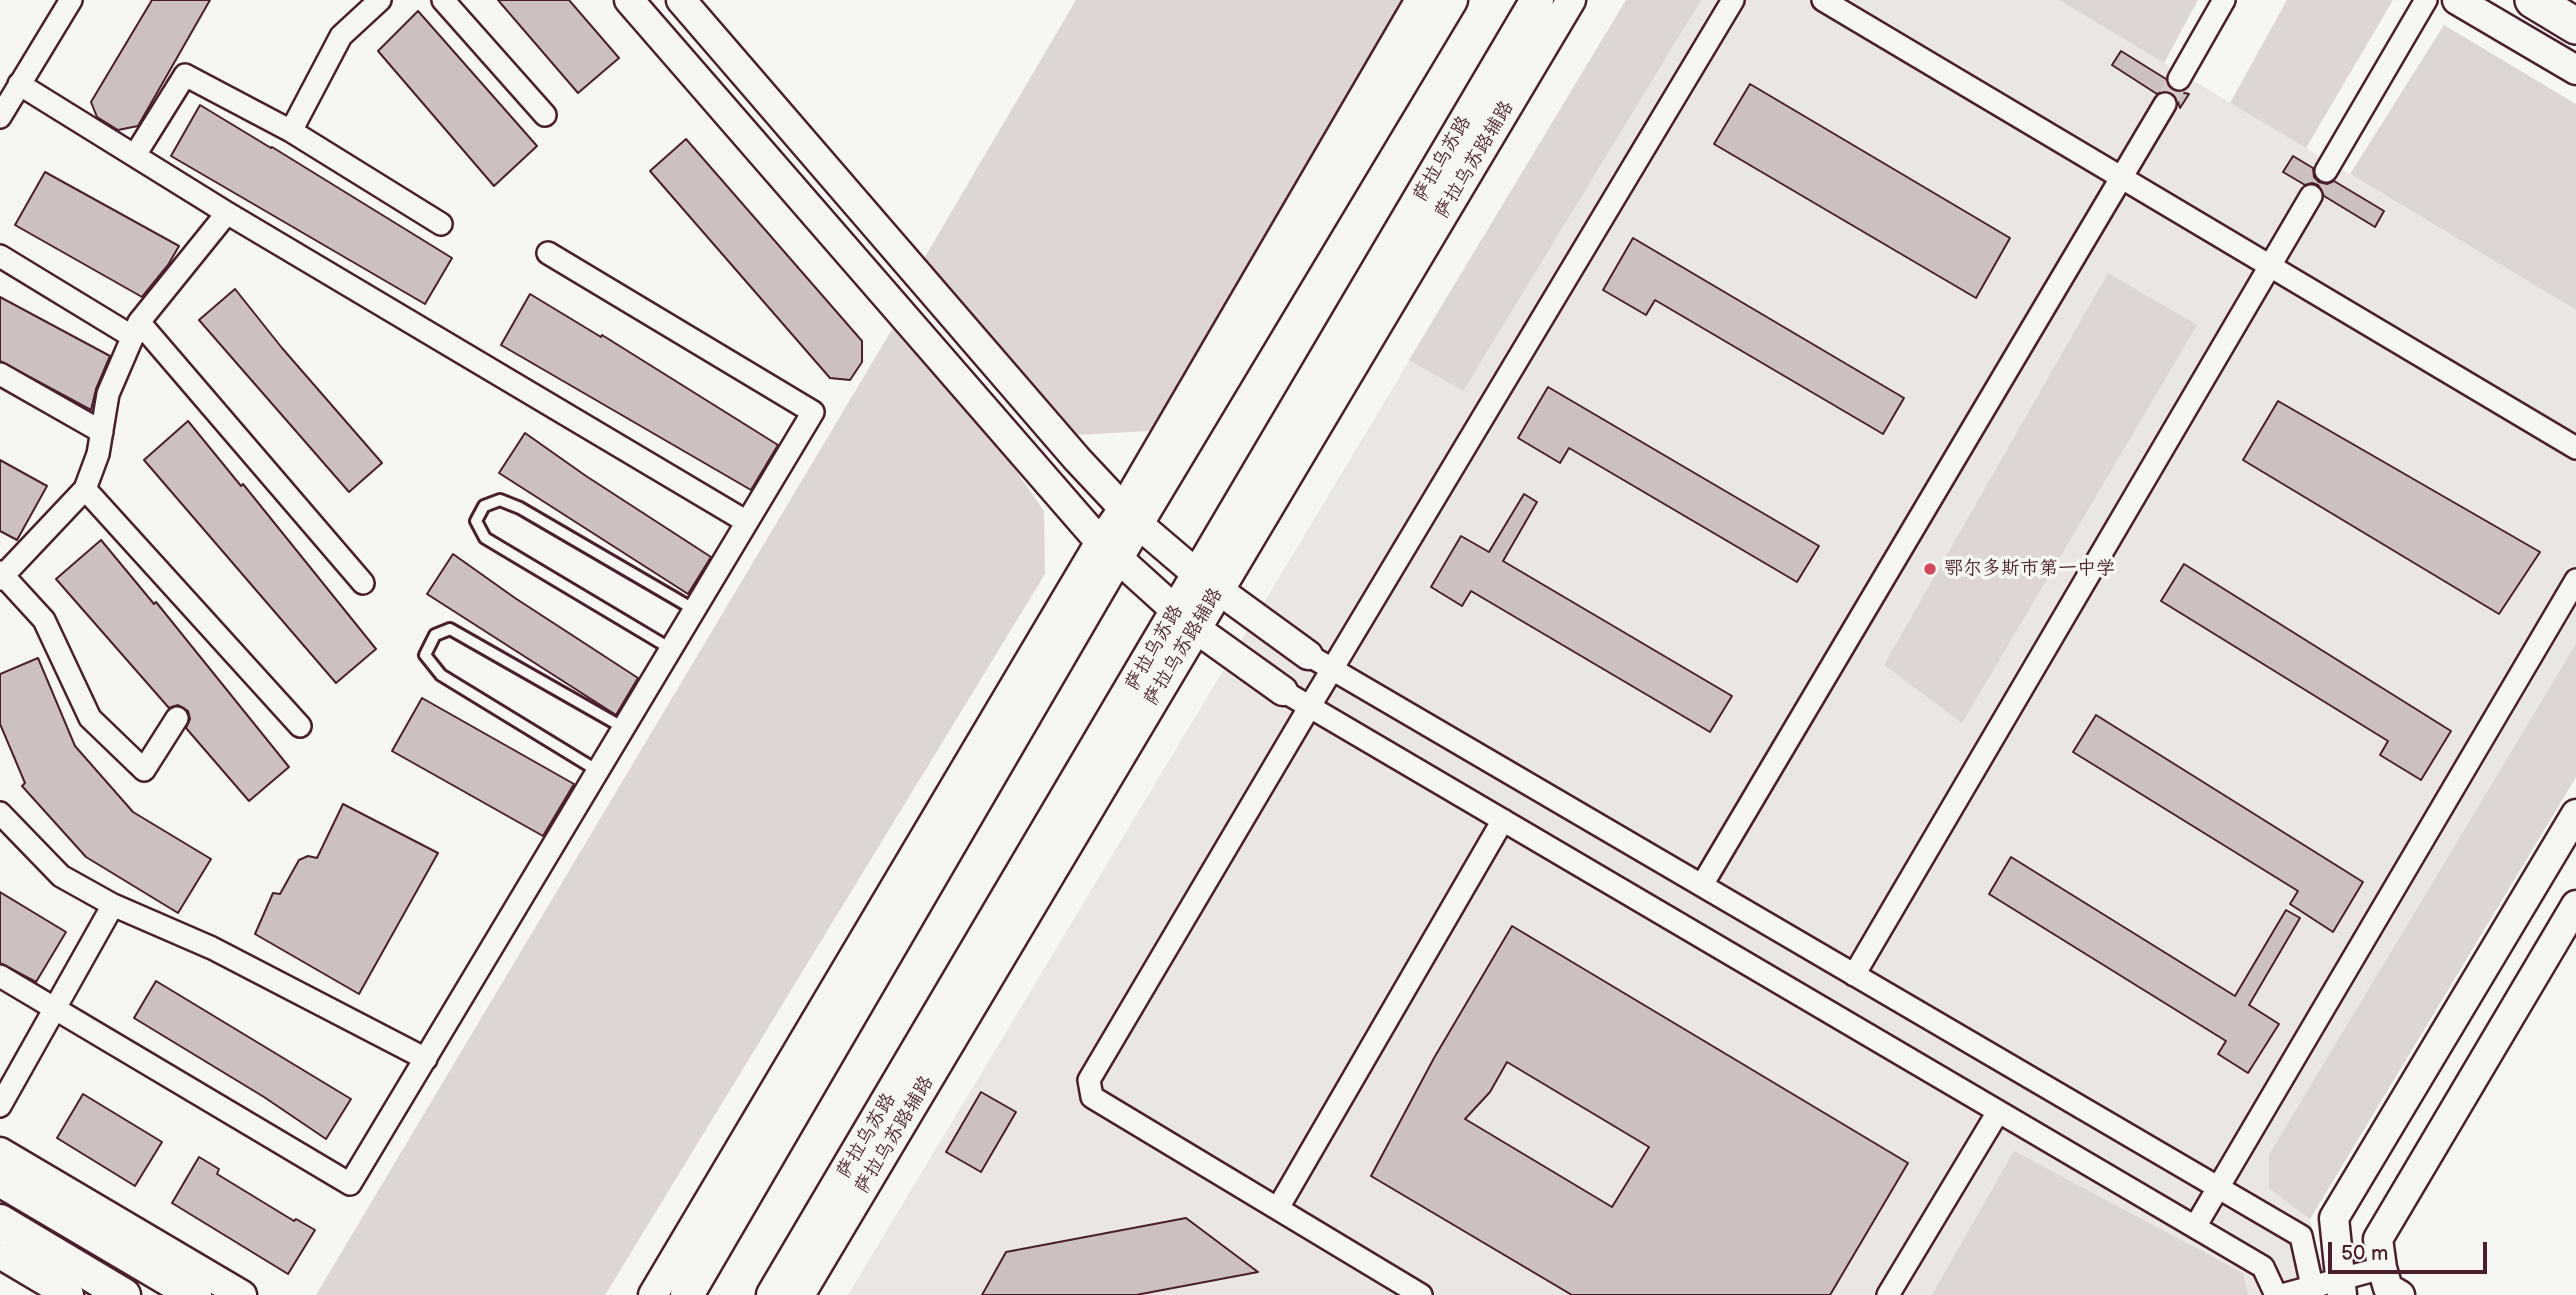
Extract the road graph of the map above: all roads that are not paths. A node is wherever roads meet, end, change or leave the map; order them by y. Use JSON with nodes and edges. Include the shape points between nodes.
{"nodes":[{"id":1,"x":71,"y":0,"type":"edge"},
{"id":2,"x":380,"y":0,"type":"edge"},
{"id":3,"x":443,"y":0,"type":"edge"},
{"id":4,"x":629,"y":0,"type":"edge"},
{"id":5,"x":681,"y":0,"type":"edge"},
{"id":6,"x":1420,"y":0,"type":"edge"},
{"id":7,"x":1451,"y":0,"type":"edge"},
{"id":8,"x":1537,"y":0,"type":"edge"},
{"id":9,"x":1571,"y":0,"type":"edge"},
{"id":10,"x":1732,"y":0,"type":"edge"},
{"id":11,"x":1823,"y":0,"type":"edge"},
{"id":12,"x":2224,"y":0,"type":"edge"},
{"id":13,"x":2426,"y":0,"type":"edge"},
{"id":14,"x":2457,"y":0,"type":"edge"},
{"id":15,"x":2533,"y":0,"type":"edge"},
{"id":16,"x":2576,"y":26,"type":"edge"},
{"id":17,"x":2576,"y":70,"type":"edge"},
{"id":18,"x":2179,"y":79,"type":"tunnel mouth"},
{"id":19,"x":19,"y":84,"type":"junction"},
{"id":20,"x":2165,"y":104,"type":"tunnel mouth"},
{"id":21,"x":545,"y":115,"type":"dead end"},
{"id":22,"x":0,"y":117,"type":"edge"},
{"id":23,"x":291,"y":131,"type":"junction"},
{"id":24,"x":135,"y":155,"type":"junction"},
{"id":25,"x":2326,"y":171,"type":"dead end"},
{"id":26,"x":2121,"y":177,"type":"junction"},
{"id":27,"x":2311,"y":196,"type":"dead end"},
{"id":28,"x":227,"y":213,"type":"junction"},
{"id":29,"x":441,"y":223,"type":"dead end"},
{"id":30,"x":548,"y":253,"type":"dead end"},
{"id":31,"x":0,"y":256,"type":"edge"},
{"id":32,"x":2270,"y":266,"type":"junction"},
{"id":33,"x":136,"y":329,"type":"junction"},
{"id":34,"x":0,"y":374,"type":"edge"},
{"id":35,"x":102,"y":432,"type":"junction"},
{"id":36,"x":2576,"y":448,"type":"edge"},
{"id":37,"x":85,"y":489,"type":"junction"},
{"id":38,"x":1130,"y":516,"type":"junction"},
{"id":39,"x":747,"y":522,"type":"junction"},
{"id":40,"x":1108,"y":550,"type":"junction"},
{"id":41,"x":1,"y":575,"type":"edge"},
{"id":42,"x":2576,"y":580,"type":"edge"},
{"id":43,"x":363,"y":583,"type":"dead end"},
{"id":44,"x":1208,"y":583,"type":"junction"},
{"id":45,"x":695,"y":610,"type":"junction"},
{"id":46,"x":1186,"y":619,"type":"junction"},
{"id":47,"x":671,"y":649,"type":"junction"},
{"id":48,"x":1308,"y":655,"type":"joint"},
{"id":49,"x":1333,"y":670,"type":"junction"},
{"id":50,"x":1283,"y":691,"type":"joint"},
{"id":51,"x":1310,"y":706,"type":"junction"},
{"id":52,"x":177,"y":718,"type":"dead end"},
{"id":53,"x":300,"y":726,"type":"dead end"},
{"id":54,"x":624,"y":728,"type":"junction"},
{"id":55,"x":598,"y":771,"type":"junction"},
{"id":56,"x":0,"y":813,"type":"edge"},
{"id":57,"x":2576,"y":814,"type":"edge"},
{"id":58,"x":1503,"y":820,"type":"junction"},
{"id":59,"x":1702,"y":885,"type":"junction"},
{"id":60,"x":113,"y":905,"type":"junction"},
{"id":61,"x":2576,"y":905,"type":"edge"},
{"id":62,"x":1854,"y":975,"type":"junction"},
{"id":63,"x":0,"y":976,"type":"edge"},
{"id":64,"x":56,"y":1008,"type":"junction"},
{"id":65,"x":426,"y":1059,"type":"junction"},
{"id":66,"x":0,"y":1106,"type":"edge"},
{"id":67,"x":1998,"y":1112,"type":"junction"},
{"id":68,"x":0,"y":1152,"type":"edge"},
{"id":69,"x":0,"y":1180,"type":"edge"},
{"id":70,"x":2219,"y":1188,"type":"junction"},
{"id":71,"x":1278,"y":1208,"type":"junction"},
{"id":72,"x":0,"y":1221,"type":"edge"},
{"id":73,"x":2195,"y":1227,"type":"junction"},
{"id":74,"x":0,"y":1254,"type":"edge"},
{"id":75,"x":2382,"y":1268,"type":"junction"},
{"id":76,"x":2326,"y":1289,"type":"edge"},
{"id":77,"x":69,"y":1295,"type":"edge"},
{"id":78,"x":124,"y":1295,"type":"edge"},
{"id":79,"x":195,"y":1295,"type":"edge"},
{"id":80,"x":242,"y":1295,"type":"edge"},
{"id":81,"x":653,"y":1295,"type":"edge"},
{"id":82,"x":687,"y":1295,"type":"edge"},
{"id":83,"x":773,"y":1295,"type":"edge"},
{"id":84,"x":800,"y":1295,"type":"edge"},
{"id":85,"x":1421,"y":1295,"type":"edge"},
{"id":86,"x":1888,"y":1295,"type":"edge"},
{"id":87,"x":2276,"y":1295,"type":"edge"},
{"id":88,"x":2282,"y":1295,"type":"edge"},
{"id":89,"x":2400,"y":1295,"type":"edge"}],
"edges":[{"from":1,"to":19,"type":"street"},
{"from":2,"to":23,"type":"street","via":[[341,36]]},
{"from":3,"to":21,"type":"street"},
{"from":4,"to":40,"type":"street"},
{"from":5,"to":38,"type":"street"},
{"from":6,"to":38,"type":"street"},
{"from":7,"to":38,"type":"main road"},
{"from":8,"to":44,"type":"main road","name":"萨拉乌苏路"},
{"from":9,"to":44,"type":"street","name":"萨拉乌苏路辅路"},
{"from":10,"to":49,"type":"street"},
{"from":11,"to":26,"type":"street"},
{"from":12,"to":18,"type":"street"},
{"from":13,"to":25,"type":"street"},
{"from":14,"to":17,"type":"street"},
{"from":15,"to":16,"type":"main road"},
{"from":19,"to":22,"type":"street"},
{"from":19,"to":24,"type":"street"},
{"from":20,"to":26,"type":"street"},
{"from":23,"to":24,"type":"street","via":[[185,75]]},
{"from":23,"to":29,"type":"street"},
{"from":24,"to":28,"type":"street"},
{"from":26,"to":32,"type":"street"},
{"from":26,"to":59,"type":"street"},
{"from":27,"to":32,"type":"street"},
{"from":28,"to":33,"type":"street"},
{"from":28,"to":39,"type":"street"},
{"from":30,"to":39,"type":"street","via":[[813,412]]},
{"from":31,"to":33,"type":"street"},
{"from":32,"to":36,"type":"street"},
{"from":32,"to":62,"type":"street"},
{"from":33,"to":35,"type":"street","via":[[108,394]]},
{"from":33,"to":43,"type":"street"},
{"from":34,"to":35,"type":"street"},
{"from":35,"to":37,"type":"street"},
{"from":37,"to":41,"type":"street"},
{"from":37,"to":53,"type":"street"},
{"from":38,"to":40,"type":"main road"},
{"from":38,"to":44,"type":"street"},
{"from":39,"to":45,"type":"street"},
{"from":40,"to":46,"type":"street"},
{"from":40,"to":81,"type":"street"},
{"from":40,"to":82,"type":"main road"},
{"from":41,"to":52,"type":"street","via":[[44,620],[90,718],[144,770]]},
{"from":42,"to":70,"type":"street"},
{"from":44,"to":46,"type":"main road","name":"萨拉乌苏路"},
{"from":44,"to":48,"type":"street"},
{"from":45,"to":47,"type":"street"},
{"from":45,"to":47,"type":"lane","via":[[520,508],[500,500],[484,506],[476,521],[485,538]]},
{"from":46,"to":50,"type":"street"},
{"from":46,"to":83,"type":"main road","name":"萨拉乌苏路"},
{"from":46,"to":84,"type":"street","name":"萨拉乌苏路辅路"},
{"from":47,"to":54,"type":"street"},
{"from":48,"to":49,"type":"street"},
{"from":49,"to":51,"type":"street"},
{"from":49,"to":59,"type":"street"},
{"from":50,"to":51,"type":"street"},
{"from":51,"to":58,"type":"street"},
{"from":51,"to":71,"type":"street","via":[[1089,1080],[1093,1097]]},
{"from":54,"to":55,"type":"street"},
{"from":54,"to":55,"type":"lane","via":[[450,629],[435,635],[425,655],[441,675]]},
{"from":55,"to":65,"type":"street"},
{"from":56,"to":60,"type":"street","via":[[61,876]]},
{"from":57,"to":76,"type":"street","via":[[2334,1219]]},
{"from":58,"to":67,"type":"street"},
{"from":58,"to":71,"type":"street"},
{"from":59,"to":62,"type":"street"},
{"from":60,"to":64,"type":"street"},
{"from":60,"to":65,"type":"street","via":[[212,948]]},
{"from":61,"to":75,"type":"street","via":[[2378,1239]]},
{"from":62,"to":70,"type":"street"},
{"from":63,"to":64,"type":"street"},
{"from":64,"to":65,"type":"street","via":[[351,1184]]},
{"from":64,"to":66,"type":"street"},
{"from":67,"to":73,"type":"street"},
{"from":67,"to":86,"type":"street"},
{"from":68,"to":80,"type":"street"},
{"from":69,"to":79,"type":"main road"},
{"from":70,"to":73,"type":"street"},
{"from":70,"to":76,"type":"street","via":[[2301,1236]]},
{"from":71,"to":85,"type":"street"},
{"from":72,"to":78,"type":"main road"},
{"from":73,"to":87,"type":"street","via":[[2263,1267]]},
{"from":74,"to":77,"type":"street"},
{"from":75,"to":76,"type":"street"},
{"from":75,"to":89,"type":"street","via":[[2388,1287]]},
{"from":76,"to":88,"type":"street"}]}
